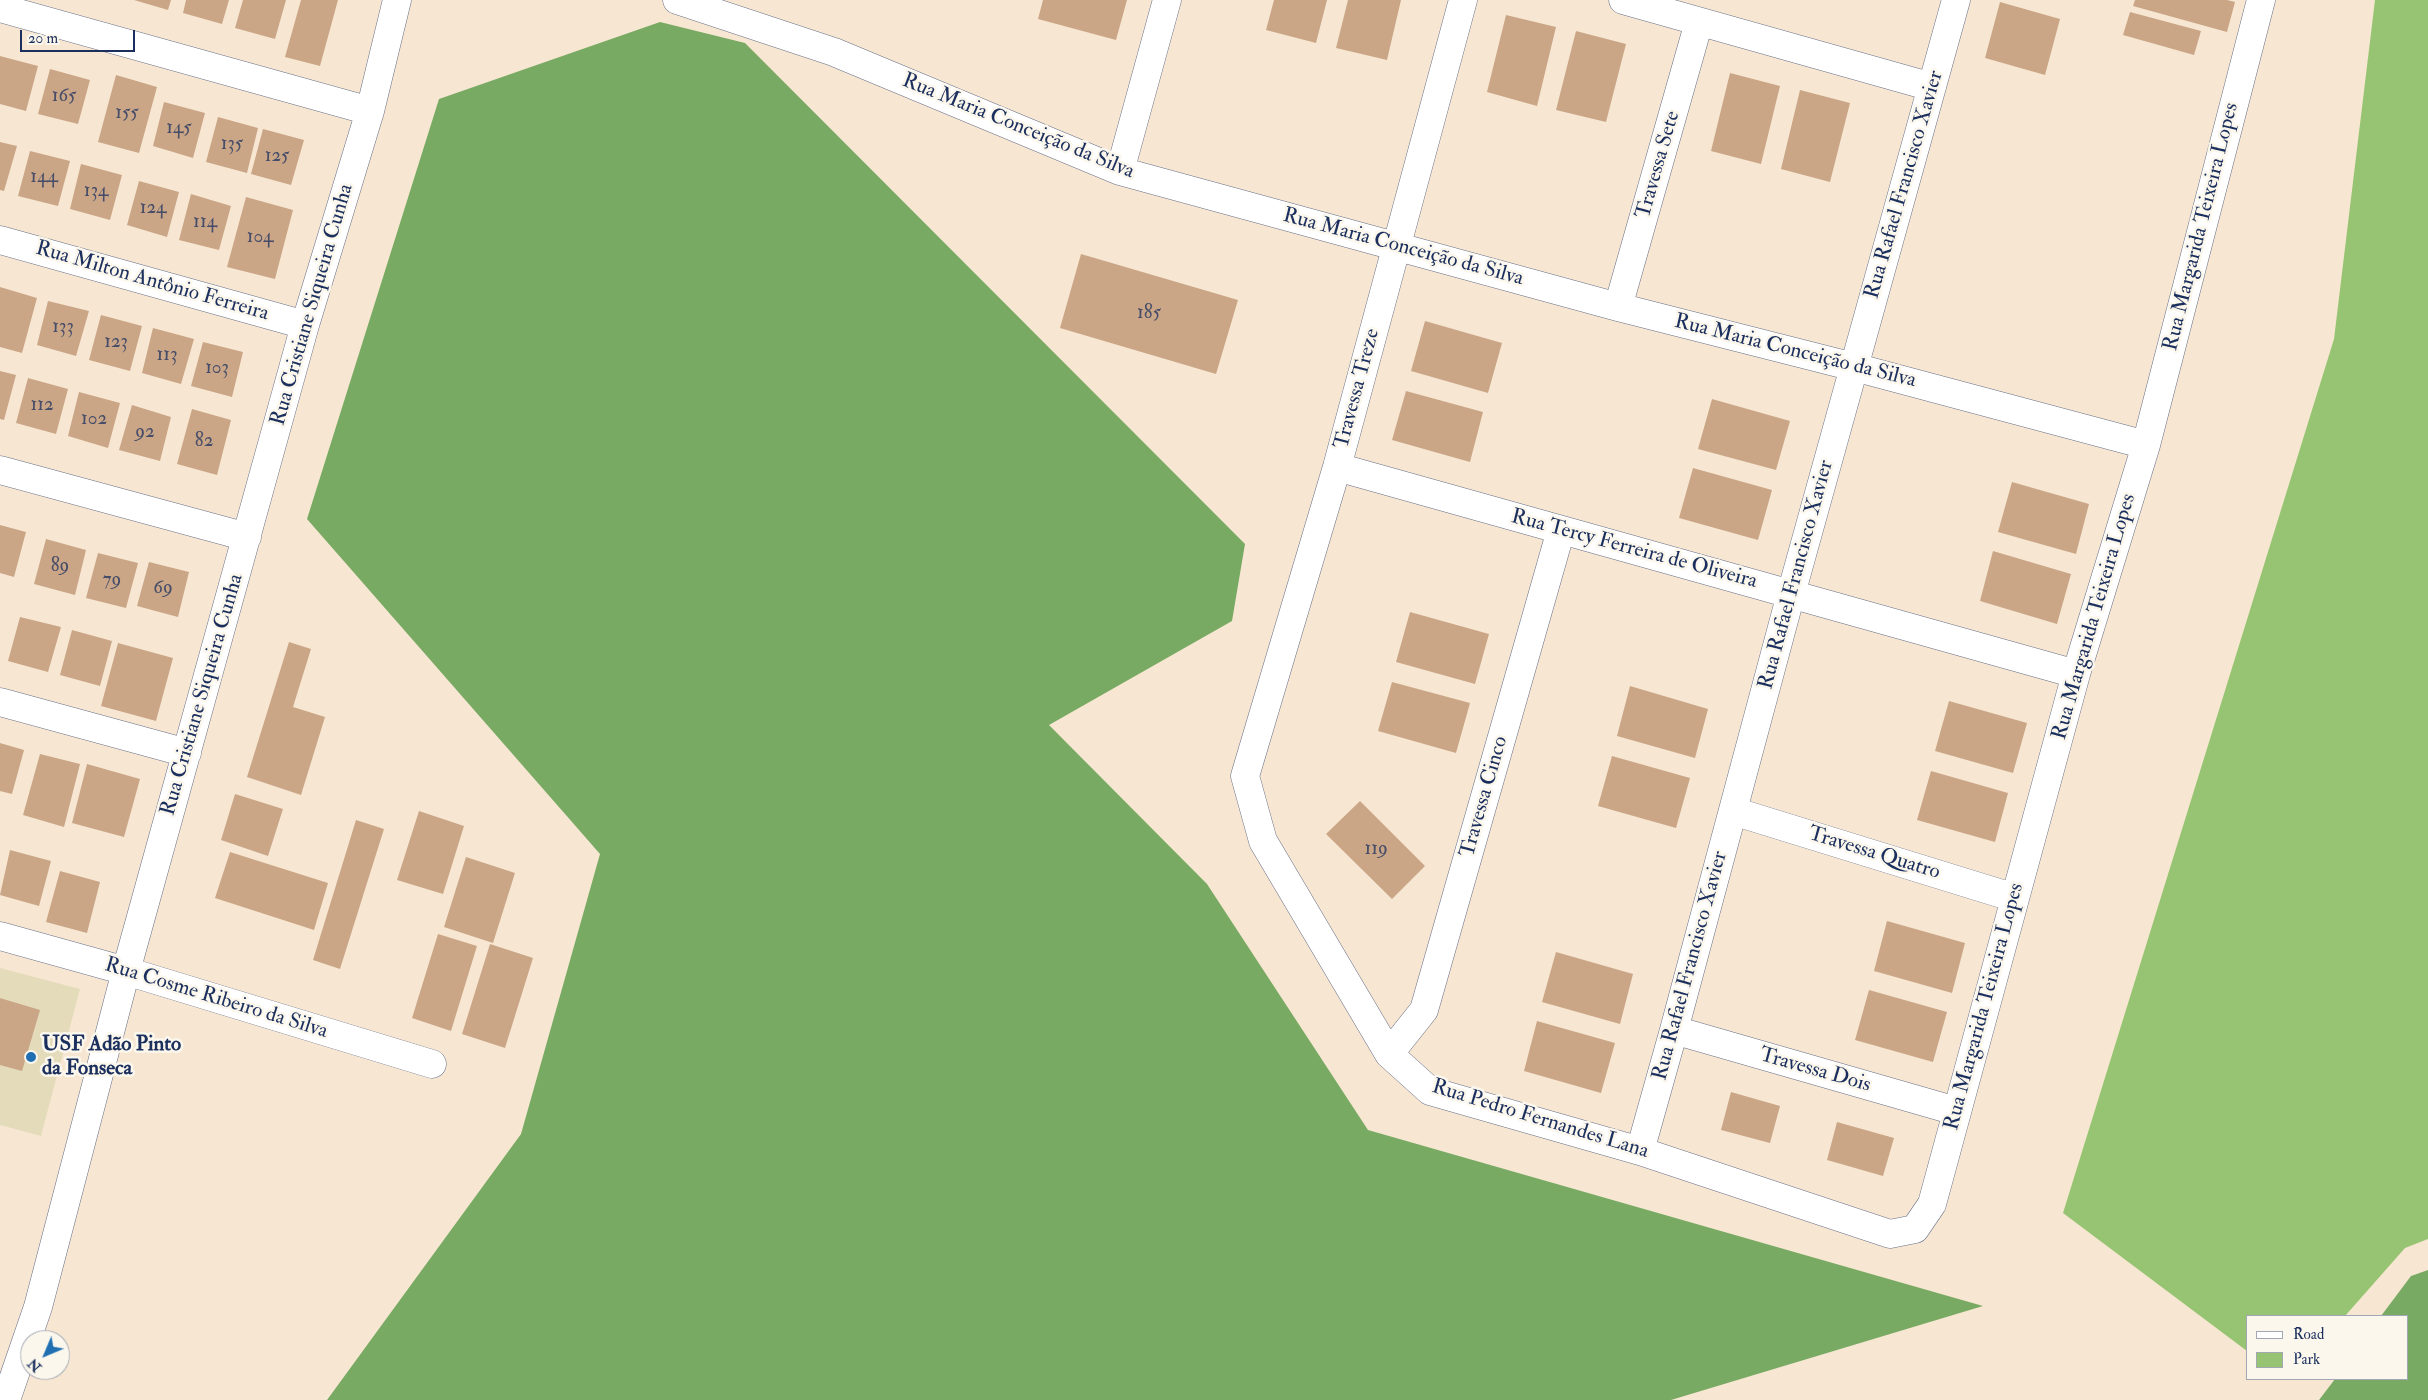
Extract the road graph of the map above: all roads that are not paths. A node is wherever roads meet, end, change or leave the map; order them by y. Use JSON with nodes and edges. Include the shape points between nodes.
{"nodes":[{"id":1,"x":397,"y":0,"type":"edge"},
{"id":2,"x":677,"y":0,"type":"edge"},
{"id":3,"x":1167,"y":0,"type":"edge"},
{"id":4,"x":1464,"y":0,"type":"edge"},
{"id":5,"x":1623,"y":0,"type":"edge"},
{"id":6,"x":1956,"y":0,"type":"edge"},
{"id":7,"x":2261,"y":0,"type":"edge"},
{"id":8,"x":0,"y":8,"type":"edge"},
{"id":9,"x":1699,"y":22,"type":"junction"},
{"id":10,"x":1932,"y":87,"type":"junction"},
{"id":11,"x":370,"y":111,"type":"junction"},
{"id":12,"x":1120,"y":171,"type":"junction"},
{"id":13,"x":0,"y":240,"type":"edge"},
{"id":14,"x":1398,"y":246,"type":"junction"},
{"id":15,"x":1618,"y":307,"type":"junction"},
{"id":16,"x":304,"y":325,"type":"junction"},
{"id":17,"x":1854,"y":367,"type":"junction"},
{"id":18,"x":2146,"y":445,"type":"junction"},
{"id":19,"x":1337,"y":467,"type":"junction"},
{"id":20,"x":0,"y":470,"type":"edge"},
{"id":21,"x":1561,"y":530,"type":"junction"},
{"id":22,"x":247,"y":537,"type":"junction"},
{"id":23,"x":1791,"y":594,"type":"junction"},
{"id":24,"x":2076,"y":674,"type":"junction"},
{"id":25,"x":0,"y":702,"type":"edge"},
{"id":26,"x":187,"y":753,"type":"junction"},
{"id":27,"x":1245,"y":776,"type":"joint"},
{"id":28,"x":1733,"y":811,"type":"junction"},
{"id":29,"x":2015,"y":898,"type":"junction"},
{"id":30,"x":0,"y":936,"type":"edge"},
{"id":31,"x":126,"y":972,"type":"junction"},
{"id":32,"x":1674,"y":1030,"type":"junction"},
{"id":33,"x":1389,"y":1054,"type":"junction"},
{"id":34,"x":432,"y":1064,"type":"dead end"},
{"id":35,"x":1956,"y":1111,"type":"junction"},
{"id":36,"x":1640,"y":1150,"type":"junction"},
{"id":37,"x":1915,"y":1229,"type":"joint"},
{"id":38,"x":5,"y":1392,"type":"edge"}],
"edges":[{"from":1,"to":11,"type":"street","name":"Rua Cristiane Siqueira Cunha"},
{"from":2,"to":12,"type":"street","name":"Rua Maria Conceição da Silva","via":[[834,52]]},
{"from":3,"to":12,"type":"street"},
{"from":4,"to":14,"type":"street","name":"Travessa Treze"},
{"from":5,"to":9,"type":"street"},
{"from":6,"to":10,"type":"street","name":"Rua Rafael Francisco Xavier"},
{"from":7,"to":18,"type":"street","name":"Rua Margarida Teixeira Lopes"},
{"from":8,"to":11,"type":"street"},
{"from":9,"to":10,"type":"street"},
{"from":9,"to":15,"type":"street","name":"Travessa Sete"},
{"from":10,"to":17,"type":"street","name":"Rua Rafael Francisco Xavier"},
{"from":11,"to":16,"type":"street","name":"Rua Cristiane Siqueira Cunha"},
{"from":12,"to":14,"type":"street","name":"Rua Maria Conceição da Silva"},
{"from":13,"to":16,"type":"street","name":"Rua Milton Antônio Ferreira"},
{"from":14,"to":15,"type":"street","name":"Rua Maria Conceição da Silva"},
{"from":14,"to":19,"type":"street","name":"Travessa Treze"},
{"from":15,"to":17,"type":"street","name":"Rua Maria Conceição da Silva"},
{"from":16,"to":22,"type":"street","name":"Rua Cristiane Siqueira Cunha"},
{"from":17,"to":18,"type":"street","name":"Rua Maria Conceição da Silva"},
{"from":17,"to":23,"type":"street","name":"Rua Rafael Francisco Xavier"},
{"from":18,"to":24,"type":"street","name":"Rua Margarida Teixeira Lopes"},
{"from":19,"to":21,"type":"street","name":"Rua Tercy Ferreira de Oliveira"},
{"from":19,"to":27,"type":"street","name":"Travessa Treze"},
{"from":20,"to":22,"type":"street"},
{"from":21,"to":23,"type":"street","name":"Rua Tercy Ferreira de Oliveira"},
{"from":21,"to":33,"type":"street","name":"Travessa Cinco","via":[[1424,1010]]},
{"from":22,"to":26,"type":"street","name":"Rua Cristiane Siqueira Cunha"},
{"from":23,"to":24,"type":"street","name":"Rua Tercy Ferreira de Oliveira"},
{"from":23,"to":28,"type":"street","name":"Rua Rafael Francisco Xavier"},
{"from":24,"to":29,"type":"street","name":"Rua Margarida Teixeira Lopes"},
{"from":25,"to":26,"type":"street"},
{"from":26,"to":31,"type":"street","name":"Rua Cristiane Siqueira Cunha"},
{"from":27,"to":33,"type":"street","name":"Rua Pedro Fernandes Lana","via":[[1263,841]]},
{"from":28,"to":29,"type":"street","name":"Travessa Quatro"},
{"from":28,"to":32,"type":"street","name":"Rua Rafael Francisco Xavier"},
{"from":29,"to":35,"type":"street","name":"Rua Margarida Teixeira Lopes"},
{"from":30,"to":31,"type":"street","name":"Rua Cosme Ribeiro da Silva"},
{"from":31,"to":34,"type":"street","name":"Rua Cosme Ribeiro da Silva"},
{"from":31,"to":38,"type":"street","name":"Rua Cristiane Siqueira Cunha","via":[[38,1307]]},
{"from":32,"to":35,"type":"street","name":"Travessa Dois"},
{"from":32,"to":36,"type":"street","name":"Rua Rafael Francisco Xavier"},
{"from":33,"to":36,"type":"street","name":"Rua Pedro Fernandes Lana","via":[[1430,1091]]},
{"from":35,"to":37,"type":"street","name":"Rua Margarida Teixeira Lopes","via":[[1932,1204]]},
{"from":36,"to":37,"type":"street","name":"Rua Pedro Fernandes Lana","via":[[1890,1234]]}]}
